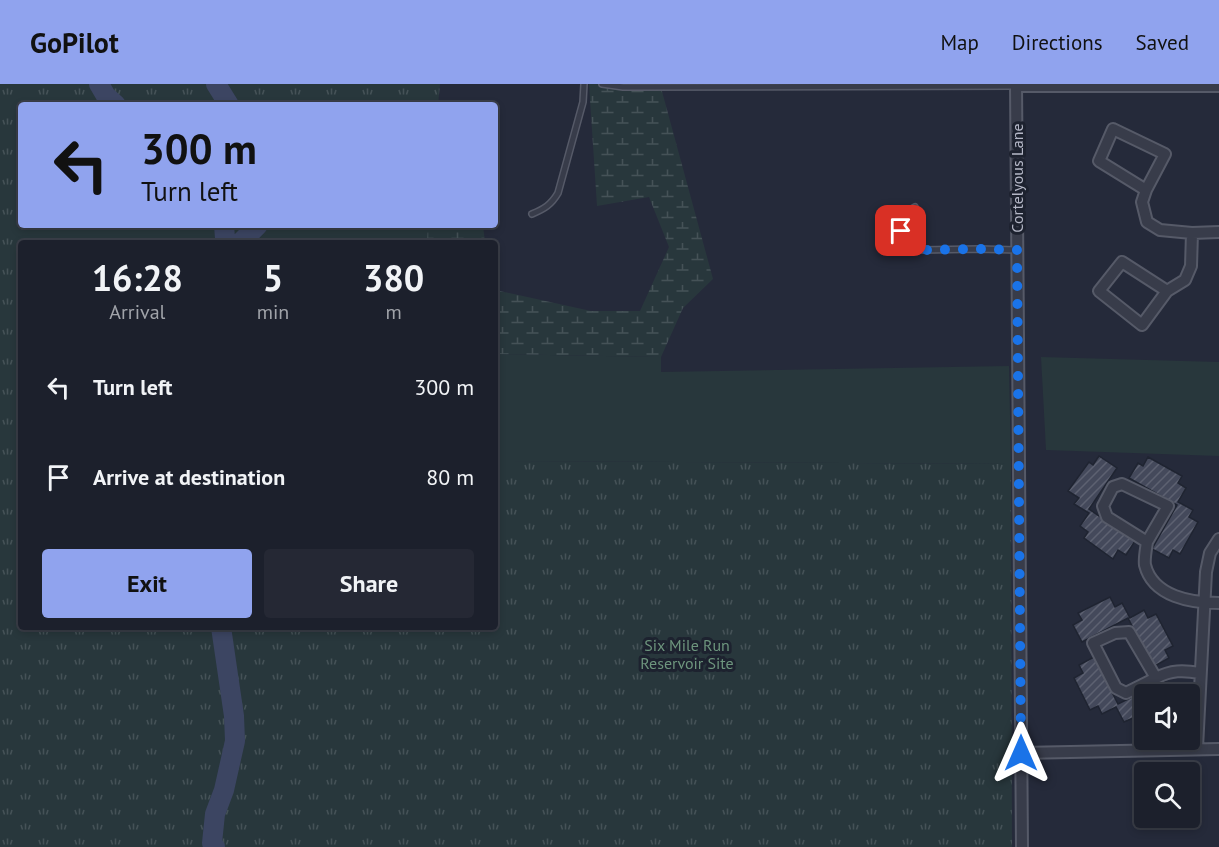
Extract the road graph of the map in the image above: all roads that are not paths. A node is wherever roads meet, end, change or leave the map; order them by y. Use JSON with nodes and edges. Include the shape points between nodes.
{"nodes":[{"id":1,"x":584,"y":84,"type":"edge"},
{"id":2,"x":602,"y":84,"type":"edge"},
{"id":3,"x":1016,"y":85,"type":"edge"},
{"id":4,"x":1167,"y":86,"type":"edge"},
{"id":5,"x":1219,"y":86,"type":"edge"},
{"id":6,"x":1146,"y":190,"type":"junction"},
{"id":7,"x":915,"y":207,"type":"dead end"},
{"id":8,"x":532,"y":214,"type":"dead end"},
{"id":9,"x":1219,"y":232,"type":"edge"},
{"id":10,"x":1192,"y":233,"type":"junction"},
{"id":11,"x":1017,"y":250,"type":"junction"},
{"id":12,"x":1167,"y":291,"type":"junction"},
{"id":13,"x":1219,"y":539,"type":"edge"},
{"id":14,"x":1147,"y":542,"type":"junction"},
{"id":15,"x":1203,"y":603,"type":"junction"},
{"id":16,"x":1219,"y":603,"type":"edge"},
{"id":17,"x":1200,"y":673,"type":"junction"},
{"id":18,"x":1156,"y":678,"type":"junction"},
{"id":19,"x":1200,"y":684,"type":"edge"},
{"id":20,"x":1200,"y":748,"type":"edge"},
{"id":21,"x":1219,"y":748,"type":"edge"},
{"id":22,"x":1134,"y":750,"type":"edge"},
{"id":23,"x":1021,"y":753,"type":"junction"},
{"id":24,"x":1022,"y":847,"type":"edge"}],
"edges":[{"from":1,"to":8,"type":"lane","via":[[583,102],[558,193],[545,209]]},
{"from":2,"to":3,"type":"lane"},
{"from":3,"to":4,"type":"street"},
{"from":3,"to":11,"type":"street","name":"Cortelyous Lane"},
{"from":4,"to":5,"type":"street"},
{"from":6,"to":6,"type":"street","via":[[1099,161],[1113,129],[1165,154]]},
{"from":6,"to":10,"type":"street","via":[[1142,202],[1147,222],[1160,230]]},
{"from":7,"to":11,"type":"lane","via":[[903,214],[901,231],[902,238],[915,249]]},
{"from":9,"to":10,"type":"street"},
{"from":10,"to":12,"type":"street","via":[[1191,266],[1185,280]]},
{"from":11,"to":23,"type":"street","name":"Cortelyous Lane"},
{"from":12,"to":12,"type":"street","via":[[1142,325],[1099,291],[1122,262]]},
{"from":13,"to":15,"type":"street","via":[[1210,553]]},
{"from":14,"to":14,"type":"street","via":[[1168,506],[1122,484],[1113,487],[1103,506],[1107,517]]},
{"from":14,"to":15,"type":"street","via":[[1145,564],[1161,588],[1174,596]]},
{"from":15,"to":16,"type":"street"},
{"from":15,"to":17,"type":"street"},
{"from":17,"to":18,"type":"street","via":[[1182,670]]},
{"from":17,"to":19,"type":"street"},
{"from":18,"to":18,"type":"street","via":[[1129,632],[1115,633],[1093,643],[1116,688],[1126,693]]},
{"from":20,"to":21,"type":"street"},
{"from":22,"to":23,"type":"street"},
{"from":23,"to":24,"type":"street","name":"Cortelyous Lane"}]}
